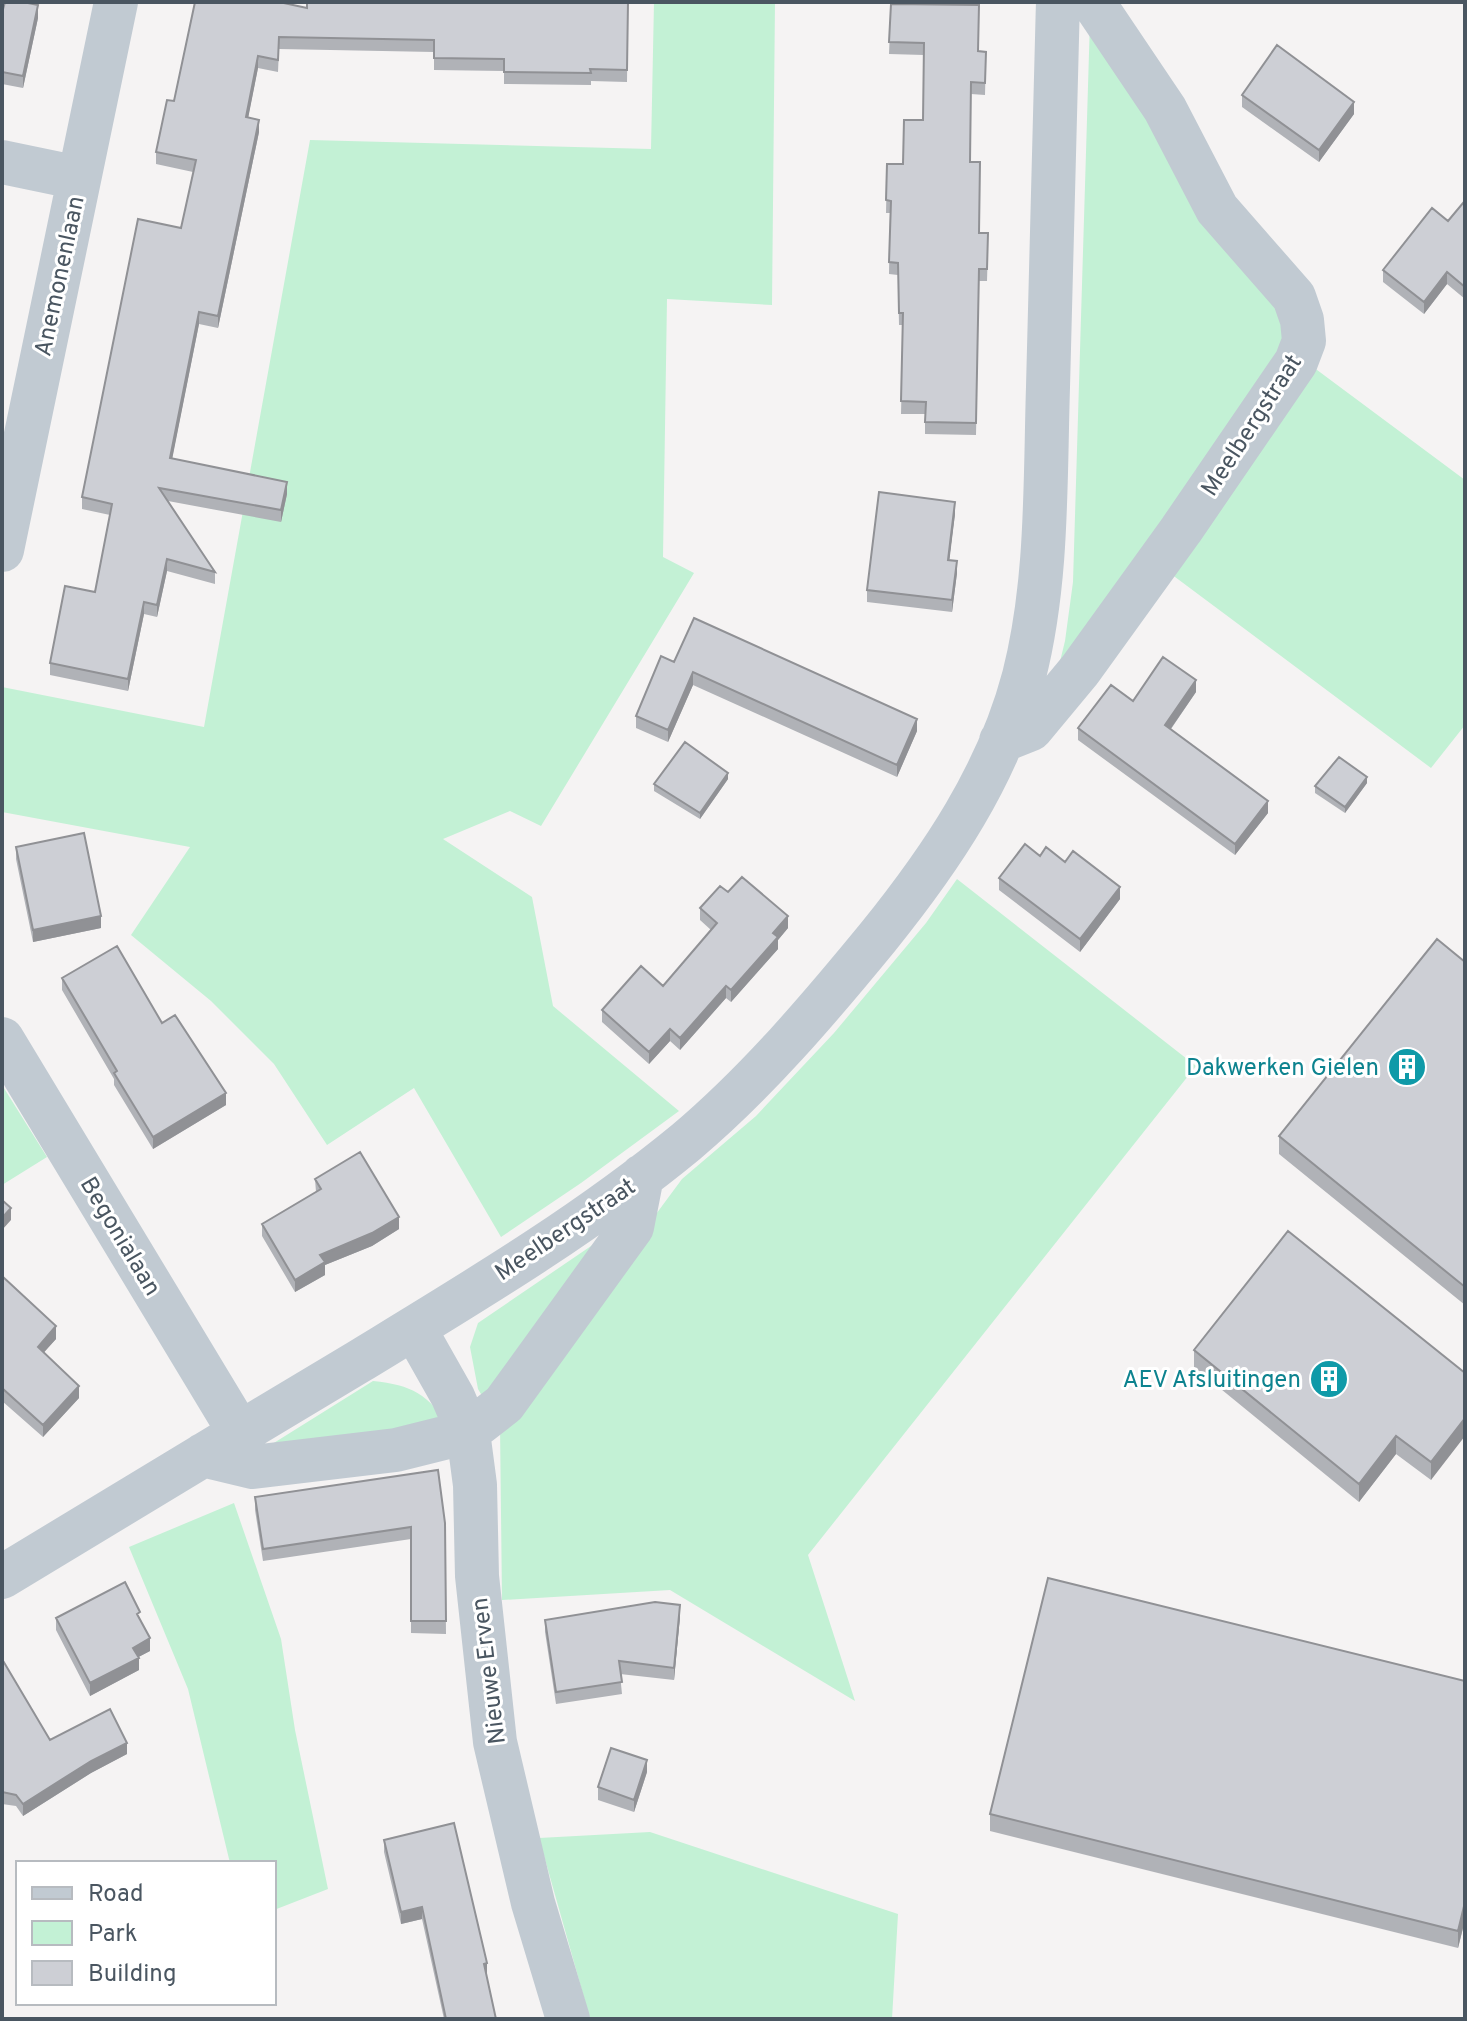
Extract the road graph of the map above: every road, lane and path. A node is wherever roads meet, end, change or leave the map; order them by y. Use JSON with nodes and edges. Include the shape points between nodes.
{"nodes":[{"id":1,"x":116,"y":2,"type":"edge"},
{"id":2,"x":1058,"y":2,"type":"edge"},
{"id":3,"x":1093,"y":2,"type":"edge"},
{"id":4,"x":2,"y":162,"type":"edge"},
{"id":5,"x":79,"y":178,"type":"junction"},
{"id":6,"x":2,"y":550,"type":"edge"},
{"id":7,"x":1001,"y":741,"type":"junction"},
{"id":8,"x":2,"y":1039,"type":"edge"},
{"id":9,"x":642,"y":1176,"type":"junction"},
{"id":10,"x":414,"y":1328,"type":"junction"},
{"id":11,"x":468,"y":1432,"type":"junction"},
{"id":12,"x":240,"y":1433,"type":"junction"},
{"id":13,"x":203,"y":1455,"type":"junction"},
{"id":14,"x":2,"y":1577,"type":"edge"},
{"id":15,"x":568,"y":2019,"type":"edge"}],
"edges":[{"from":1,"to":5,"type":"street","name":"Anemonenlaan"},
{"from":2,"to":7,"type":"street","name":"Meelbergstraat","via":[[1040,595],[1023,678]]},
{"from":3,"to":7,"type":"street","name":"Meelbergstraat","via":[[1165,109],[1217,209],[1294,297],[1304,341],[1296,362],[1080,670],[1031,729]]},
{"from":4,"to":5,"type":"street"},
{"from":5,"to":6,"type":"street","name":"Anemonenlaan"},
{"from":7,"to":9,"type":"street","name":"Meelbergstraat","via":[[974,801],[927,876],[841,983],[771,1061]]},
{"from":8,"to":12,"type":"street","name":"Begonialaan"},
{"from":9,"to":10,"type":"street","name":"Meelbergstraat","via":[[574,1228]]},
{"from":9,"to":11,"type":"street","via":[[632,1227],[504,1404]]},
{"from":10,"to":11,"type":"street","name":"Nieuwe Erven"},
{"from":10,"to":12,"type":"street","name":"Meelbergstraat"},
{"from":11,"to":13,"type":"street","via":[[396,1450],[253,1467]]},
{"from":11,"to":15,"type":"street","name":"Nieuwe Erven","via":[[495,1742],[533,1903]]},
{"from":12,"to":13,"type":"street","name":"Meelbergstraat"},
{"from":13,"to":14,"type":"street","name":"Meelbergstraat"}]}
